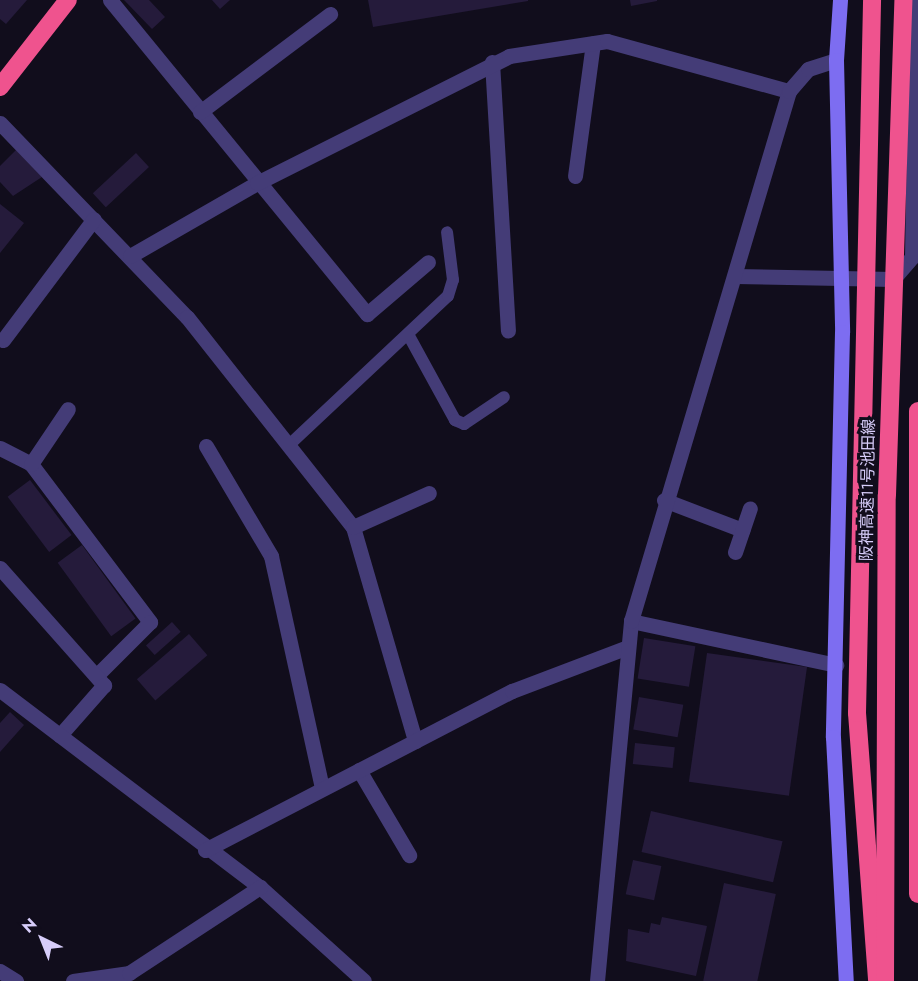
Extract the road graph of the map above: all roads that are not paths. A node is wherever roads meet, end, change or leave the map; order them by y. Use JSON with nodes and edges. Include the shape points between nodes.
{"nodes":[{"id":1,"x":68,"y":0,"type":"edge"},
{"id":2,"x":110,"y":0,"type":"edge"},
{"id":3,"x":840,"y":0,"type":"edge"},
{"id":4,"x":872,"y":0,"type":"edge"},
{"id":5,"x":903,"y":0,"type":"edge"},
{"id":6,"x":916,"y":0,"type":"edge"},
{"id":7,"x":330,"y":14,"type":"dead end"},
{"id":8,"x":593,"y":43,"type":"junction"},
{"id":9,"x":836,"y":60,"type":"junction"},
{"id":10,"x":492,"y":62,"type":"junction"},
{"id":11,"x":0,"y":87,"type":"edge"},
{"id":12,"x":789,"y":91,"type":"junction"},
{"id":13,"x":200,"y":112,"type":"junction"},
{"id":14,"x":0,"y":123,"type":"edge"},
{"id":15,"x":574,"y":176,"type":"dead end"},
{"id":16,"x":257,"y":183,"type":"junction"},
{"id":17,"x":94,"y":219,"type":"junction"},
{"id":18,"x":447,"y":232,"type":"dead end"},
{"id":19,"x":130,"y":256,"type":"junction"},
{"id":20,"x":429,"y":262,"type":"dead end"},
{"id":21,"x":735,"y":276,"type":"junction"},
{"id":22,"x":841,"y":282,"type":"junction"},
{"id":23,"x":508,"y":331,"type":"dead end"},
{"id":24,"x":409,"y":336,"type":"junction"},
{"id":25,"x":3,"y":340,"type":"dead end"},
{"id":26,"x":504,"y":397,"type":"dead end"},
{"id":27,"x":68,"y":409,"type":"dead end"},
{"id":28,"x":918,"y":411,"type":"edge"},
{"id":29,"x":206,"y":446,"type":"dead end"},
{"id":30,"x":288,"y":446,"type":"junction"},
{"id":31,"x":0,"y":448,"type":"edge"},
{"id":32,"x":31,"y":464,"type":"junction"},
{"id":33,"x":429,"y":493,"type":"dead end"},
{"id":34,"x":664,"y":500,"type":"junction"},
{"id":35,"x":750,"y":508,"type":"dead end"},
{"id":36,"x":353,"y":526,"type":"junction"},
{"id":37,"x":742,"y":530,"type":"junction"},
{"id":38,"x":735,"y":552,"type":"dead end"},
{"id":39,"x":0,"y":568,"type":"edge"},
{"id":40,"x":631,"y":621,"type":"junction"},
{"id":41,"x":625,"y":648,"type":"junction"},
{"id":42,"x":836,"y":665,"type":"junction"},
{"id":43,"x":96,"y":676,"type":"junction"},
{"id":44,"x":0,"y":690,"type":"edge"},
{"id":45,"x":60,"y":735,"type":"junction"},
{"id":46,"x":415,"y":741,"type":"junction"},
{"id":47,"x":358,"y":770,"type":"junction"},
{"id":48,"x":322,"y":788,"type":"junction"},
{"id":49,"x":205,"y":850,"type":"junction"},
{"id":50,"x":409,"y":855,"type":"dead end"},
{"id":51,"x":260,"y":888,"type":"junction"},
{"id":52,"x":918,"y":894,"type":"edge"},
{"id":53,"x":0,"y":971,"type":"edge"},
{"id":54,"x":130,"y":977,"type":"edge"},
{"id":55,"x":16,"y":981,"type":"edge"},
{"id":56,"x":73,"y":981,"type":"edge"},
{"id":57,"x":364,"y":981,"type":"edge"},
{"id":58,"x":597,"y":981,"type":"edge"},
{"id":59,"x":846,"y":981,"type":"edge"},
{"id":60,"x":877,"y":981,"type":"edge"},
{"id":61,"x":885,"y":981,"type":"edge"}],
"edges":[{"from":1,"to":11,"type":"highway"},
{"from":2,"to":13,"type":"street"},
{"from":3,"to":9,"type":"street"},
{"from":4,"to":60,"type":"highway","bridge":true,"via":[[857,713]]},
{"from":5,"to":61,"type":"highway","name":"阪神高速11号池田線","bridge":true,"via":[[886,518]]},
{"from":6,"to":22,"type":"street","via":[[912,257],[893,279]]},
{"from":7,"to":13,"type":"street"},
{"from":8,"to":10,"type":"street"},
{"from":8,"to":12,"type":"street","via":[[607,41]]},
{"from":8,"to":15,"type":"street"},
{"from":9,"to":12,"type":"street","via":[[808,69]]},
{"from":9,"to":22,"type":"street"},
{"from":10,"to":16,"type":"street"},
{"from":10,"to":23,"type":"street"},
{"from":12,"to":21,"type":"street"},
{"from":13,"to":16,"type":"street"},
{"from":14,"to":17,"type":"street"},
{"from":16,"to":19,"type":"street"},
{"from":16,"to":20,"type":"street","via":[[367,314]]},
{"from":17,"to":19,"type":"street"},
{"from":17,"to":25,"type":"street"},
{"from":18,"to":24,"type":"lane","via":[[453,280],[447,296]]},
{"from":19,"to":30,"type":"street","via":[[187,317]]},
{"from":21,"to":22,"type":"street"},
{"from":21,"to":34,"type":"street"},
{"from":22,"to":42,"type":"street"},
{"from":24,"to":26,"type":"lane","via":[[455,420],[464,424]]},
{"from":24,"to":30,"type":"lane","via":[[377,359]]},
{"from":27,"to":32,"type":"street"},
{"from":28,"to":52,"type":"highway"},
{"from":29,"to":48,"type":"street","via":[[271,556]]},
{"from":30,"to":36,"type":"street"},
{"from":31,"to":32,"type":"street"},
{"from":32,"to":43,"type":"street","via":[[150,622]]},
{"from":33,"to":36,"type":"street"},
{"from":34,"to":37,"type":"street"},
{"from":34,"to":40,"type":"street"},
{"from":35,"to":37,"type":"street"},
{"from":36,"to":46,"type":"street"},
{"from":37,"to":38,"type":"street"},
{"from":39,"to":43,"type":"street"},
{"from":40,"to":41,"type":"street"},
{"from":40,"to":42,"type":"street"},
{"from":41,"to":46,"type":"street","via":[[512,691]]},
{"from":41,"to":58,"type":"street"},
{"from":42,"to":59,"type":"street","via":[[833,737]]},
{"from":43,"to":45,"type":"street","via":[[104,685]]},
{"from":44,"to":45,"type":"street"},
{"from":45,"to":49,"type":"street"},
{"from":46,"to":47,"type":"street"},
{"from":47,"to":48,"type":"street"},
{"from":47,"to":50,"type":"street"},
{"from":48,"to":49,"type":"street"},
{"from":49,"to":51,"type":"street"},
{"from":51,"to":54,"type":"street"},
{"from":51,"to":57,"type":"street"},
{"from":53,"to":55,"type":"street"},
{"from":54,"to":56,"type":"street"}]}
